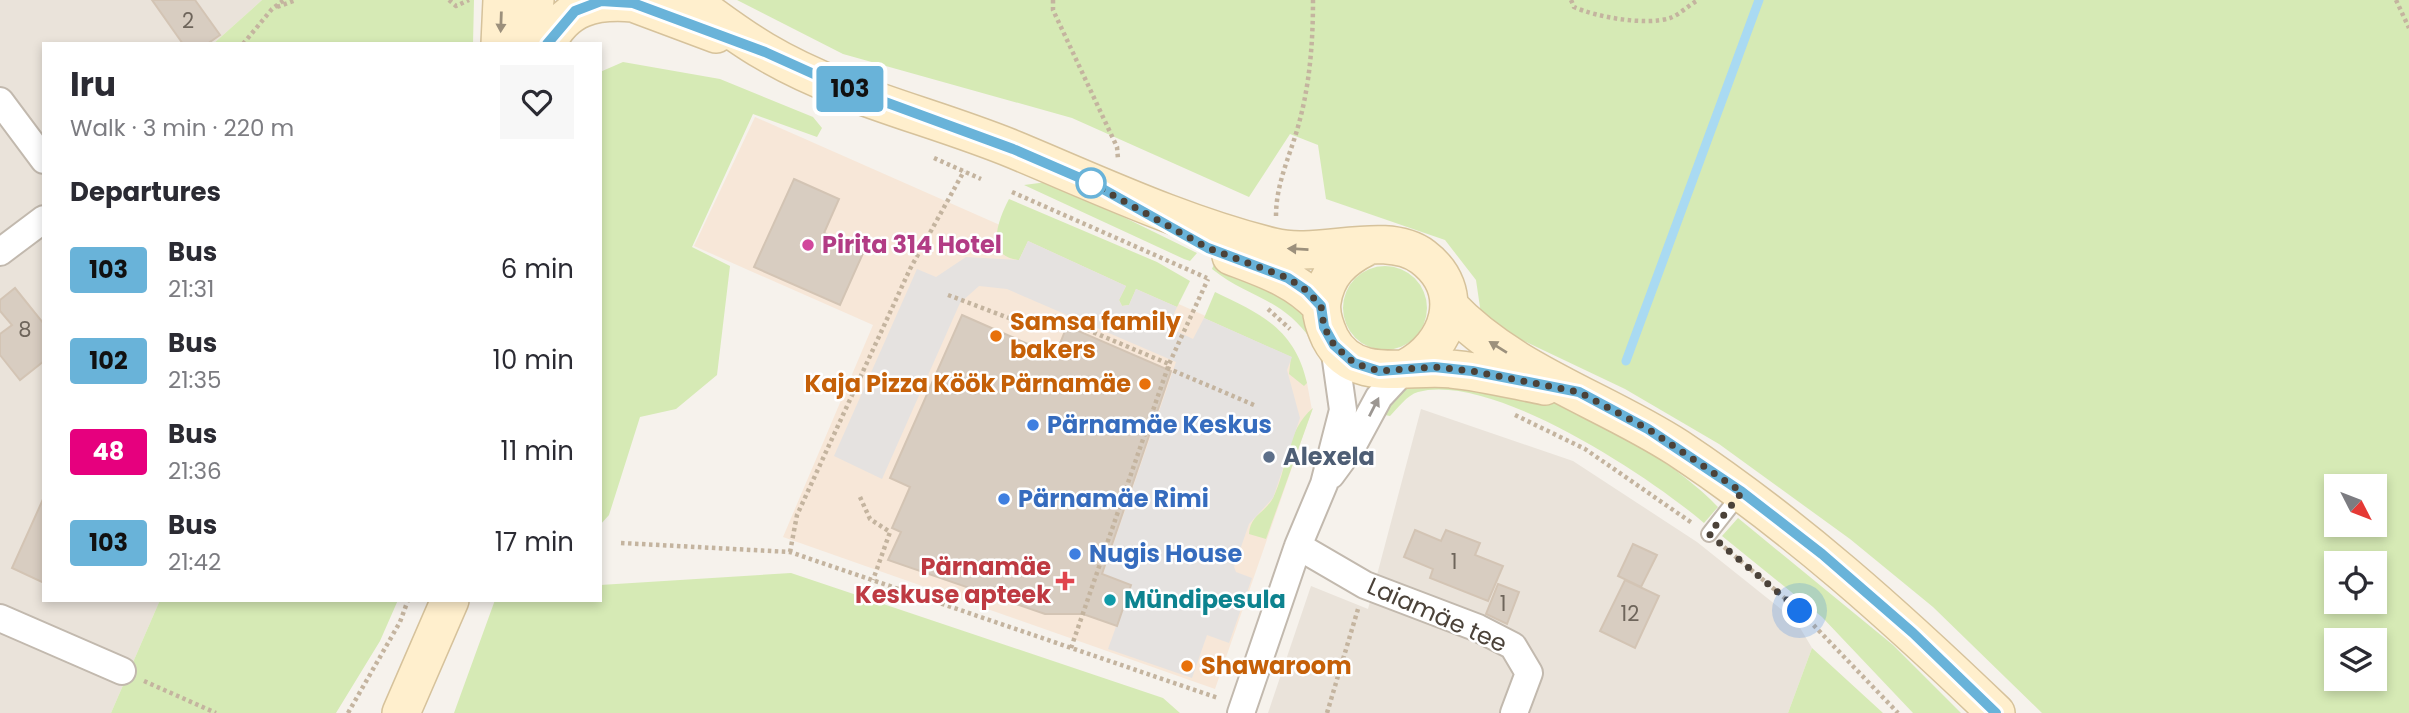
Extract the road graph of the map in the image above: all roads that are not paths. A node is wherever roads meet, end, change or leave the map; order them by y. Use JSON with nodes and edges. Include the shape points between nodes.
{"nodes":[{"id":1,"x":502,"y":0,"type":"edge"},
{"id":2,"x":535,"y":0,"type":"edge"},
{"id":3,"x":690,"y":0,"type":"edge"},
{"id":4,"x":629,"y":2,"type":"edge"},
{"id":5,"x":500,"y":42,"type":"edge"},
{"id":6,"x":530,"y":42,"type":"edge"},
{"id":7,"x":549,"y":42,"type":"edge"},
{"id":8,"x":765,"y":52,"type":"junction"},
{"id":9,"x":0,"y":101,"type":"edge"},
{"id":10,"x":42,"y":157,"type":"edge"},
{"id":11,"x":1106,"y":171,"type":"junction"},
{"id":12,"x":42,"y":220,"type":"edge"},
{"id":13,"x":1366,"y":247,"type":"junction"},
{"id":14,"x":0,"y":252,"type":"edge"},
{"id":15,"x":1282,"y":263,"type":"junction"},
{"id":16,"x":1321,"y":306,"type":"junction"},
{"id":17,"x":1449,"y":306,"type":"junction"},
{"id":18,"x":1334,"y":345,"type":"junction"},
{"id":19,"x":1406,"y":368,"type":"junction"},
{"id":20,"x":1579,"y":392,"type":"junction"},
{"id":21,"x":1324,"y":484,"type":"junction"},
{"id":22,"x":1742,"y":492,"type":"junction"},
{"id":23,"x":1709,"y":534,"type":"road end"},
{"id":24,"x":1298,"y":546,"type":"junction"},
{"id":25,"x":449,"y":602,"type":"edge"},
{"id":26,"x":0,"y":618,"type":"edge"},
{"id":27,"x":122,"y":671,"type":"road end"},
{"id":28,"x":401,"y":713,"type":"edge"},
{"id":29,"x":1241,"y":713,"type":"edge"},
{"id":30,"x":1514,"y":713,"type":"edge"},
{"id":31,"x":1996,"y":713,"type":"edge"}],
"edges":[{"from":1,"to":5,"type":"main road","one_way":true},
{"from":2,"to":6,"type":"main road"},
{"from":3,"to":8,"type":"main road"},
{"from":4,"to":7,"type":"main road","via":[[601,1],[575,11]]},
{"from":4,"to":8,"type":"main road"},
{"from":8,"to":11,"type":"main road","via":[[836,84],[1013,149]]},
{"from":9,"to":10,"type":"street"},
{"from":11,"to":15,"type":"main road"},
{"from":11,"to":15,"type":"main road","via":[[1208,248]]},
{"from":12,"to":14,"type":"street"},
{"from":13,"to":15,"type":"main road","one_way":true,"via":[[1307,250]]},
{"from":13,"to":16,"type":"main road","via":[[1334,270]]},
{"from":13,"to":17,"type":"main road","via":[[1395,246],[1423,256],[1441,278]]},
{"from":15,"to":16,"type":"main road"},
{"from":16,"to":18,"type":"main road","via":[[1324,327]]},
{"from":17,"to":19,"type":"main road","via":[[1437,344],[1424,359]]},
{"from":20,"to":17,"type":"main road","one_way":true,"via":[[1497,347]]},
{"from":18,"to":19,"type":"main road","via":[[1354,363],[1379,371]]},
{"from":18,"to":21,"type":"street","via":[[1343,410]]},
{"from":19,"to":20,"type":"main road","via":[[1472,371]]},
{"from":21,"to":19,"type":"street","one_way":true,"via":[[1353,445],[1379,397]]},
{"from":20,"to":22,"type":"main road","via":[[1648,429]]},
{"from":21,"to":24,"type":"street"},
{"from":22,"to":23,"type":"lane"},
{"from":22,"to":31,"type":"main road","via":[[1913,633]]},
{"from":24,"to":29,"type":"street"},
{"from":24,"to":30,"type":"street","name":"Laiamäe tee","via":[[1365,585],[1513,646],[1529,673]]},
{"from":25,"to":28,"type":"main road"},
{"from":26,"to":27,"type":"street"}]}
